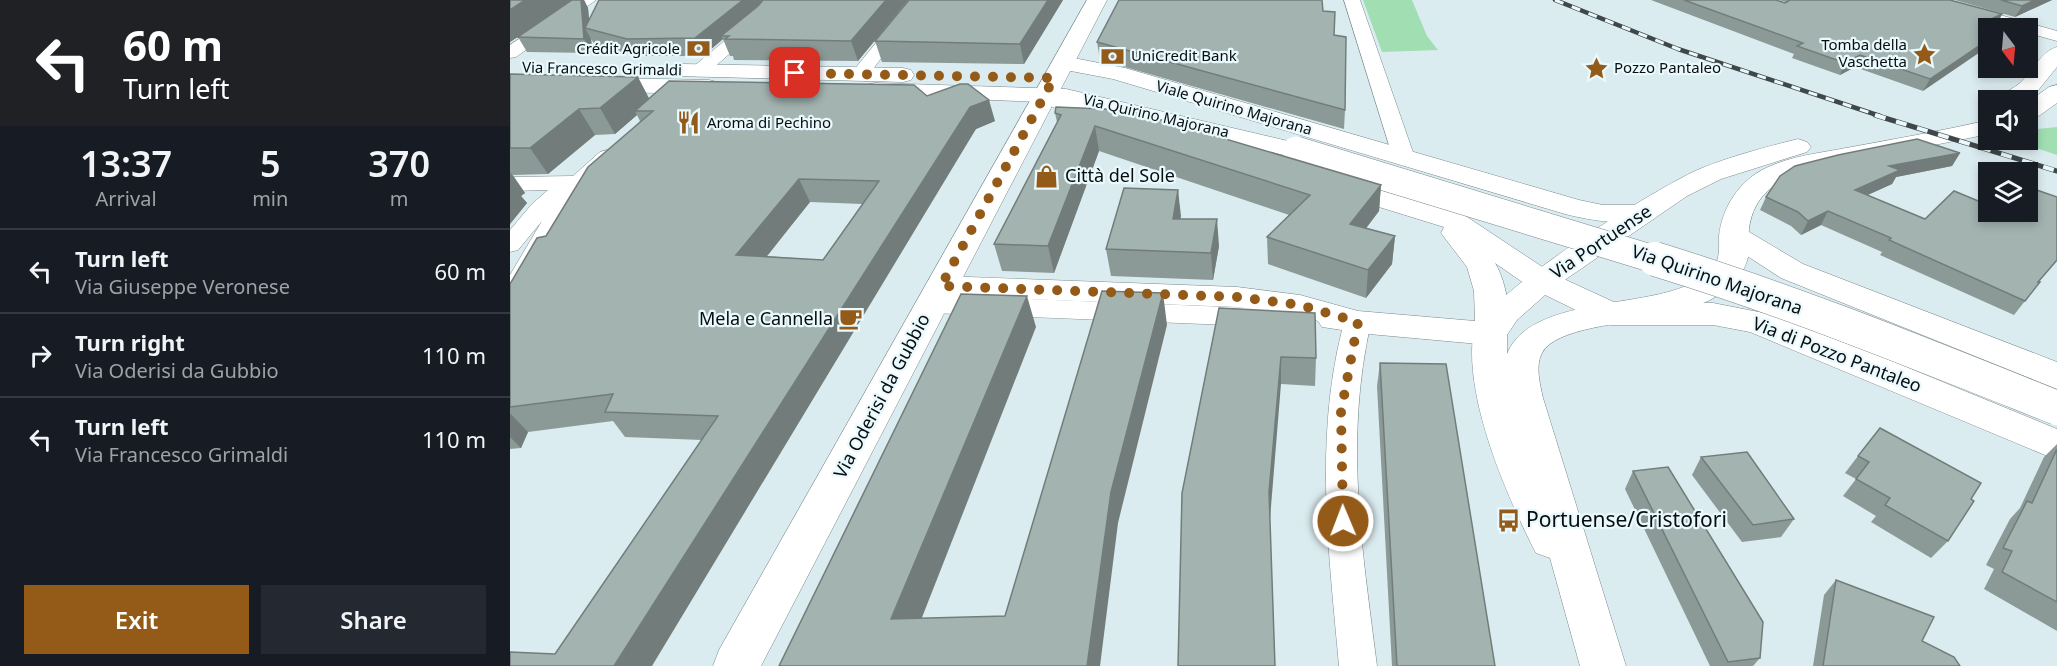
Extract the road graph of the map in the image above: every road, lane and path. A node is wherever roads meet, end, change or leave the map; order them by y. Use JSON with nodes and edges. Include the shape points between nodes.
{"nodes":[{"id":1,"x":588,"y":0,"type":"edge"},
{"id":2,"x":777,"y":0,"type":"edge"},
{"id":3,"x":919,"y":0,"type":"edge"},
{"id":4,"x":1097,"y":0,"type":"edge"},
{"id":5,"x":1352,"y":0,"type":"edge"},
{"id":6,"x":1929,"y":0,"type":"edge"},
{"id":7,"x":2057,"y":36,"type":"edge"},
{"id":8,"x":510,"y":53,"type":"edge"},
{"id":9,"x":2057,"y":53,"type":"edge"},
{"id":10,"x":510,"y":68,"type":"edge"},
{"id":11,"x":859,"y":75,"type":"junction"},
{"id":12,"x":1054,"y":78,"type":"junction"},
{"id":13,"x":691,"y":79,"type":"junction"},
{"id":14,"x":510,"y":83,"type":"edge"},
{"id":15,"x":2025,"y":90,"type":"edge"},
{"id":16,"x":2057,"y":92,"type":"edge"},
{"id":17,"x":662,"y":106,"type":"edge"},
{"id":18,"x":2038,"y":106,"type":"edge"},
{"id":19,"x":1978,"y":113,"type":"edge"},
{"id":20,"x":1978,"y":129,"type":"edge"},
{"id":21,"x":619,"y":144,"type":"edge"},
{"id":22,"x":1404,"y":158,"type":"junction"},
{"id":23,"x":577,"y":183,"type":"junction"},
{"id":24,"x":510,"y":184,"type":"edge"},
{"id":25,"x":1418,"y":210,"type":"junction"},
{"id":26,"x":1644,"y":213,"type":"junction"},
{"id":27,"x":1734,"y":235,"type":"junction"},
{"id":28,"x":510,"y":245,"type":"edge"},
{"id":29,"x":1542,"y":281,"type":"junction"},
{"id":30,"x":1818,"y":282,"type":"junction"},
{"id":31,"x":936,"y":295,"type":"junction"},
{"id":32,"x":510,"y":296,"type":"edge"},
{"id":33,"x":1611,"y":314,"type":"junction"},
{"id":34,"x":1358,"y":322,"type":"junction"},
{"id":35,"x":1771,"y":326,"type":"junction"},
{"id":36,"x":1490,"y":334,"type":"junction"},
{"id":37,"x":2057,"y":376,"type":"edge"},
{"id":38,"x":2057,"y":408,"type":"edge"},
{"id":39,"x":2057,"y":445,"type":"edge"},
{"id":40,"x":1578,"y":585,"type":"junction"},
{"id":41,"x":736,"y":666,"type":"edge"},
{"id":42,"x":1358,"y":666,"type":"edge"},
{"id":43,"x":1604,"y":666,"type":"edge"}],
"edges":[{"from":1,"to":8,"type":"street"},
{"from":2,"to":13,"type":"street"},
{"from":3,"to":11,"type":"street"},
{"from":4,"to":12,"type":"main road","name":"Via Oderisi da Gubbio"},
{"from":5,"to":22,"type":"street"},
{"from":6,"to":7,"type":"street"},
{"from":9,"to":15,"type":"main road"},
{"from":10,"to":13,"type":"main road","name":"Via Francesco Grimaldi"},
{"from":11,"to":12,"type":"main road","name":"Via Francesco Grimaldi"},
{"from":11,"to":13,"type":"main road","name":"Via Francesco Grimaldi"},
{"from":12,"to":13,"type":"main road","name":"Via Francesco Grimaldi"},
{"from":12,"to":22,"type":"main road","name":"Viale Quirino Majorana","via":[[1117,73]]},
{"from":12,"to":25,"type":"main road","name":"Via di Pozzo Pantaleo","via":[[1102,116]]},
{"from":12,"to":31,"type":"main road","name":"Via Oderisi da Gubbio"},
{"from":12,"to":38,"type":"main road","name":"Via Quirino Majorana","bridge":true,"via":[[1084,99],[1266,141],[1727,281]]},
{"from":13,"to":14,"type":"main road","name":"Via Francesco Grimaldi"},
{"from":13,"to":17,"type":"street"},
{"from":16,"to":18,"type":"main road"},
{"from":19,"to":26,"type":"main road","name":"Via Portuense","via":[[1811,144],[1751,160],[1691,181]]},
{"from":20,"to":27,"type":"main road","via":[[1811,162],[1769,177],[1742,204]]},
{"from":21,"to":23,"type":"street"},
{"from":22,"to":26,"type":"main road","via":[[1583,210]]},
{"from":23,"to":24,"type":"street"},
{"from":23,"to":28,"type":"street","via":[[549,199]]},
{"from":23,"to":32,"type":"street"},
{"from":25,"to":29,"type":"main road","name":"Via di Pozzo Pantaleo","via":[[1460,224]]},
{"from":25,"to":36,"type":"main road","name":"Via di Pozzo Pantaleo","via":[[1457,235],[1480,262],[1492,295]]},
{"from":26,"to":29,"type":"main road","name":"Via Portuense"},
{"from":27,"to":30,"type":"main road","name":"Via Quirino Majorana","via":[[1782,266]]},
{"from":27,"to":33,"type":"main road","via":[[1734,255],[1729,267],[1697,295]]},
{"from":29,"to":33,"type":"main road","name":"Via di Pozzo Pantaleo"},
{"from":29,"to":36,"type":"main road","name":"Via Portuense","via":[[1506,312]]},
{"from":30,"to":35,"type":"main road","via":[[1792,286],[1768,313]]},
{"from":30,"to":37,"type":"main road","name":"Via Quirino Majorana"},
{"from":31,"to":34,"type":"main road","via":[[1248,298],[1300,305]]},
{"from":31,"to":41,"type":"main road","name":"Via Oderisi da Gubbio"},
{"from":33,"to":35,"type":"main road","name":"Via di Pozzo Pantaleo","via":[[1713,314]]},
{"from":33,"to":40,"type":"main road","via":[[1566,324],[1537,336],[1525,349],[1521,365],[1525,398]]},
{"from":34,"to":36,"type":"main road"},
{"from":34,"to":42,"type":"street","via":[[1341,412],[1343,521]]},
{"from":35,"to":39,"type":"main road","name":"Via di Pozzo Pantaleo"},
{"from":36,"to":40,"type":"main road","via":[[1491,376],[1511,451],[1536,513]]},
{"from":40,"to":43,"type":"main road"}]}
